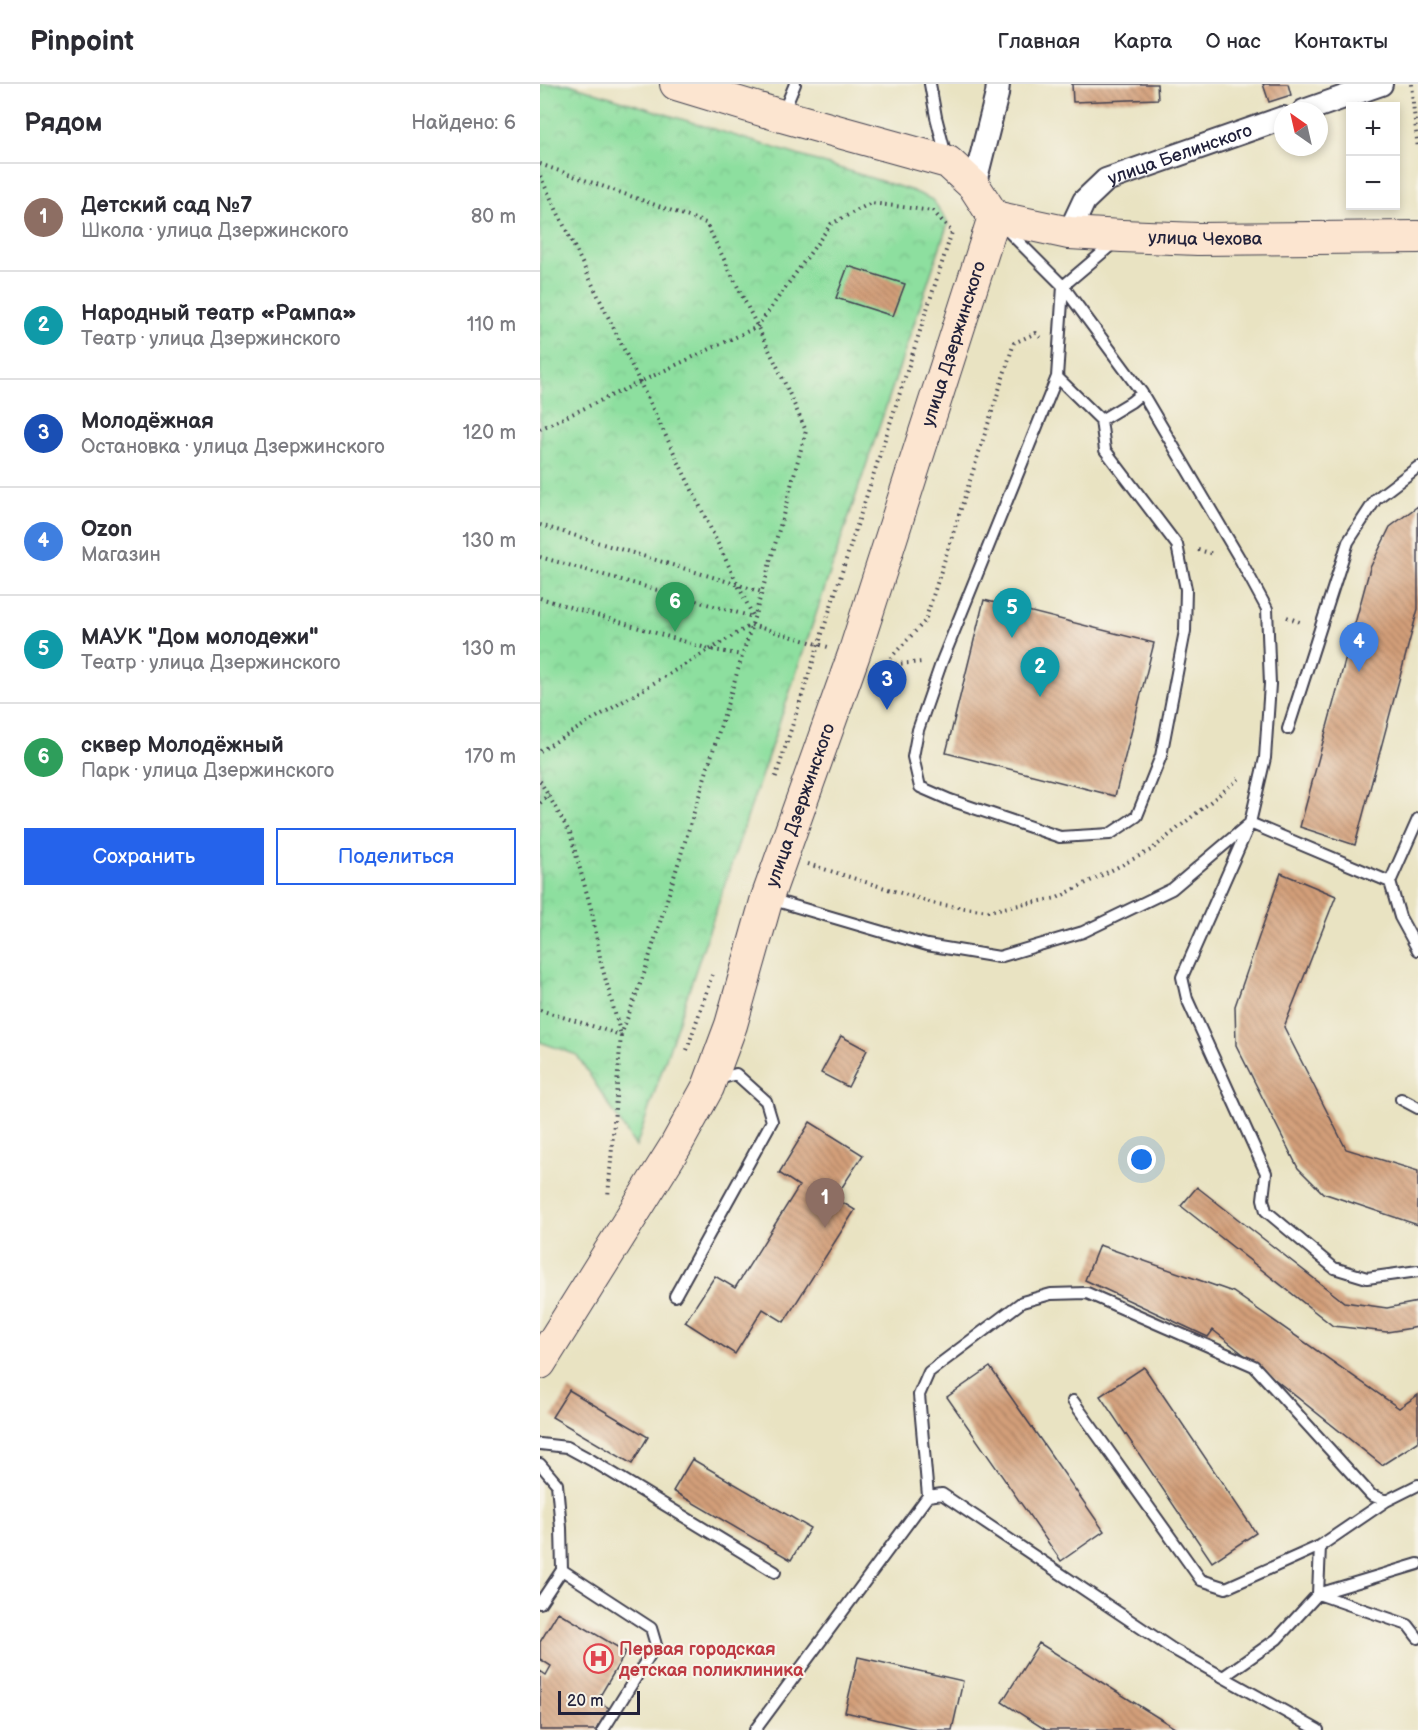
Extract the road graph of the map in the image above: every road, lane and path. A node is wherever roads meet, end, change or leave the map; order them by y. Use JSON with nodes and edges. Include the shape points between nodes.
{"nodes":[{"id":1,"x":676,"y":84,"type":"edge"},
{"id":2,"x":795,"y":84,"type":"edge"},
{"id":3,"x":930,"y":84,"type":"edge"},
{"id":4,"x":998,"y":84,"type":"edge"},
{"id":5,"x":1381,"y":84,"type":"edge"},
{"id":6,"x":1411,"y":84,"type":"edge"},
{"id":7,"x":1328,"y":103,"type":"edge"},
{"id":8,"x":782,"y":116,"type":"junction"},
{"id":9,"x":1274,"y":121,"type":"edge"},
{"id":10,"x":1418,"y":149,"type":"edge"},
{"id":11,"x":948,"y":162,"type":"junction"},
{"id":12,"x":540,"y":164,"type":"edge"},
{"id":13,"x":540,"y":176,"type":"edge"},
{"id":14,"x":974,"y":186,"type":"junction"},
{"id":15,"x":994,"y":217,"type":"junction"},
{"id":16,"x":1069,"y":233,"type":"junction"},
{"id":17,"x":1122,"y":236,"type":"junction"},
{"id":18,"x":1418,"y":237,"type":"edge"},
{"id":19,"x":1063,"y":286,"type":"junction"},
{"id":20,"x":757,"y":327,"type":"junction"},
{"id":21,"x":1058,"y":356,"type":"junction"},
{"id":22,"x":1057,"y":377,"type":"junction"},
{"id":23,"x":639,"y":382,"type":"junction"},
{"id":24,"x":1142,"y":393,"type":"junction"},
{"id":25,"x":1101,"y":420,"type":"junction"},
{"id":26,"x":540,"y":429,"type":"edge"},
{"id":27,"x":1418,"y":466,"type":"edge"},
{"id":28,"x":540,"y":525,"type":"edge"},
{"id":29,"x":1177,"y":544,"type":"junction"},
{"id":30,"x":540,"y":557,"type":"edge"},
{"id":31,"x":1241,"y":561,"type":"junction"},
{"id":32,"x":736,"y":584,"type":"junction"},
{"id":33,"x":762,"y":591,"type":"junction"},
{"id":34,"x":540,"y":598,"type":"edge"},
{"id":35,"x":1267,"y":609,"type":"junction"},
{"id":36,"x":754,"y":617,"type":"junction"},
{"id":37,"x":751,"y":625,"type":"junction"},
{"id":38,"x":1319,"y":631,"type":"junction"},
{"id":39,"x":819,"y":644,"type":"junction"},
{"id":40,"x":710,"y":650,"type":"junction"},
{"id":41,"x":742,"y":655,"type":"junction"},
{"id":42,"x":942,"y":661,"type":"junction"},
{"id":43,"x":883,"y":665,"type":"junction"},
{"id":44,"x":879,"y":676,"type":"dead end"},
{"id":45,"x":1288,"y":729,"type":"dead end"},
{"id":46,"x":540,"y":751,"type":"edge"},
{"id":47,"x":1265,"y":758,"type":"junction"},
{"id":48,"x":540,"y":780,"type":"edge"},
{"id":49,"x":775,"y":781,"type":"dead end"},
{"id":50,"x":549,"y":794,"type":"junction"},
{"id":51,"x":540,"y":802,"type":"edge"},
{"id":52,"x":1418,"y":819,"type":"edge"},
{"id":53,"x":1250,"y":823,"type":"junction"},
{"id":54,"x":782,"y":856,"type":"junction"},
{"id":55,"x":1390,"y":882,"type":"junction"},
{"id":56,"x":767,"y":898,"type":"junction"},
{"id":57,"x":1418,"y":950,"type":"edge"},
{"id":58,"x":712,"y":974,"type":"dead end"},
{"id":59,"x":540,"y":1010,"type":"edge"},
{"id":60,"x":621,"y":1035,"type":"junction"},
{"id":61,"x":686,"y":1054,"type":"dead end"},
{"id":62,"x":710,"y":1082,"type":"junction"},
{"id":63,"x":1401,"y":1098,"type":"dead end"},
{"id":64,"x":1418,"y":1108,"type":"edge"},
{"id":65,"x":608,"y":1200,"type":"dead end"},
{"id":66,"x":1418,"y":1271,"type":"edge"},
{"id":67,"x":675,"y":1296,"type":"dead end"},
{"id":68,"x":543,"y":1350,"type":"edge"},
{"id":69,"x":1073,"y":1401,"type":"dead end"},
{"id":70,"x":540,"y":1444,"type":"edge"},
{"id":71,"x":540,"y":1464,"type":"edge"},
{"id":72,"x":1418,"y":1485,"type":"edge"},
{"id":73,"x":928,"y":1496,"type":"junction"},
{"id":74,"x":1386,"y":1501,"type":"junction"},
{"id":75,"x":1320,"y":1546,"type":"junction"},
{"id":76,"x":1418,"y":1564,"type":"edge"},
{"id":77,"x":562,"y":1570,"type":"junction"},
{"id":78,"x":775,"y":1572,"type":"dead end"},
{"id":79,"x":1318,"y":1594,"type":"junction"},
{"id":80,"x":540,"y":1603,"type":"edge"},
{"id":81,"x":1418,"y":1638,"type":"edge"},
{"id":82,"x":1223,"y":1677,"type":"junction"},
{"id":83,"x":603,"y":1730,"type":"edge"},
{"id":84,"x":755,"y":1730,"type":"edge"},
{"id":85,"x":1318,"y":1730,"type":"edge"}],
"edges":[{"from":1,"to":8,"type":"street"},
{"from":2,"to":8,"type":"lane"},
{"from":3,"to":11,"type":"lane"},
{"from":4,"to":14,"type":"street"},
{"from":5,"to":7,"type":"street"},
{"from":6,"to":10,"type":"path"},
{"from":8,"to":11,"type":"street"},
{"from":9,"to":16,"type":"street","name":"улица Белинского","via":[[1106,180],[1084,201]]},
{"from":11,"to":14,"type":"street"},
{"from":12,"to":20,"type":"path","via":[[706,223]]},
{"from":13,"to":23,"type":"path"},
{"from":14,"to":15,"type":"street"},
{"from":15,"to":16,"type":"street","name":"улица Чехова"},
{"from":15,"to":19,"type":"lane"},
{"from":15,"to":54,"type":"street","name":"улица Дзержинского","via":[[854,654]]},
{"from":16,"to":17,"type":"street","name":"улица Чехова"},
{"from":17,"to":18,"type":"street","name":"улица Чехова"},
{"from":17,"to":19,"type":"lane"},
{"from":19,"to":21,"type":"lane"},
{"from":19,"to":24,"type":"lane"},
{"from":20,"to":23,"type":"path"},
{"from":20,"to":33,"type":"path","via":[[806,431]]},
{"from":20,"to":39,"type":"path","via":[[831,224],[871,203],[933,211],[952,232]]},
{"from":21,"to":22,"type":"lane"},
{"from":21,"to":43,"type":"path","via":[[1036,333],[1014,343],[925,621]]},
{"from":22,"to":25,"type":"lane"},
{"from":22,"to":42,"type":"lane"},
{"from":23,"to":26,"type":"path"},
{"from":23,"to":32,"type":"path"},
{"from":24,"to":25,"type":"lane"},
{"from":24,"to":31,"type":"lane"},
{"from":25,"to":29,"type":"lane","via":[[1106,450]]},
{"from":27,"to":38,"type":"lane","via":[[1376,499],[1348,542]]},
{"from":28,"to":32,"type":"path"},
{"from":29,"to":31,"type":"path"},
{"from":29,"to":42,"type":"lane","via":[[1186,589],[1185,631],[1161,756],[1137,816],[1110,834],[1060,837],[920,787],[913,757],[918,730]]},
{"from":30,"to":36,"type":"path"},
{"from":31,"to":35,"type":"lane"},
{"from":32,"to":33,"type":"path"},
{"from":32,"to":36,"type":"path"},
{"from":33,"to":36,"type":"path"},
{"from":34,"to":40,"type":"path"},
{"from":35,"to":38,"type":"path"},
{"from":35,"to":47,"type":"lane","via":[[1270,684]]},
{"from":36,"to":37,"type":"path"},
{"from":37,"to":39,"type":"path"},
{"from":37,"to":40,"type":"path"},
{"from":37,"to":41,"type":"path"},
{"from":38,"to":45,"type":"lane"},
{"from":39,"to":49,"type":"path"},
{"from":40,"to":41,"type":"path"},
{"from":40,"to":46,"type":"path"},
{"from":41,"to":60,"type":"path","via":[[645,971]]},
{"from":42,"to":43,"type":"path"},
{"from":43,"to":44,"type":"path"},
{"from":47,"to":53,"type":"lane"},
{"from":47,"to":54,"type":"path","via":[[1151,850],[1057,897],[1000,909],[936,904]]},
{"from":48,"to":50,"type":"path"},
{"from":50,"to":51,"type":"path"},
{"from":50,"to":60,"type":"path","via":[[570,833]]},
{"from":52,"to":55,"type":"lane"},
{"from":53,"to":55,"type":"lane"},
{"from":53,"to":56,"type":"lane","via":[[1172,889],[1083,932],[999,957],[927,945]]},
{"from":53,"to":66,"type":"lane","via":[[1182,977],[1187,999],[1266,1173],[1266,1211],[1334,1268],[1367,1278]]},
{"from":54,"to":56,"type":"street","name":"улица Дзержинского"},
{"from":55,"to":57,"type":"lane","via":[[1400,917]]},
{"from":56,"to":62,"type":"street","name":"улица Дзержинского"},
{"from":58,"to":61,"type":"path"},
{"from":59,"to":60,"type":"path"},
{"from":60,"to":65,"type":"path"},
{"from":62,"to":67,"type":"lane","via":[[736,1074],[766,1101],[772,1121]]},
{"from":62,"to":68,"type":"street","name":"улица Дзержинского","via":[[675,1148]]},
{"from":63,"to":64,"type":"lane"},
{"from":69,"to":75,"type":"lane","via":[[1201,1580],[1226,1588]]},
{"from":70,"to":78,"type":"lane","via":[[567,1447],[591,1460]]},
{"from":71,"to":77,"type":"lane","via":[[557,1484]]},
{"from":72,"to":74,"type":"lane"},
{"from":73,"to":74,"type":"lane","via":[[919,1395],[929,1372],[1022,1302],[1051,1294],[1087,1293],[1254,1366],[1371,1495]]},
{"from":73,"to":82,"type":"lane","via":[[942,1494],[1171,1648]]},
{"from":73,"to":84,"type":"lane"},
{"from":74,"to":75,"type":"lane"},
{"from":75,"to":79,"type":"lane"},
{"from":76,"to":79,"type":"lane"},
{"from":77,"to":80,"type":"lane"},
{"from":77,"to":83,"type":"lane","via":[[651,1628],[656,1645]]},
{"from":79,"to":81,"type":"lane","via":[[1408,1625]]},
{"from":79,"to":82,"type":"lane","via":[[1277,1638]]},
{"from":82,"to":85,"type":"lane"}]}
